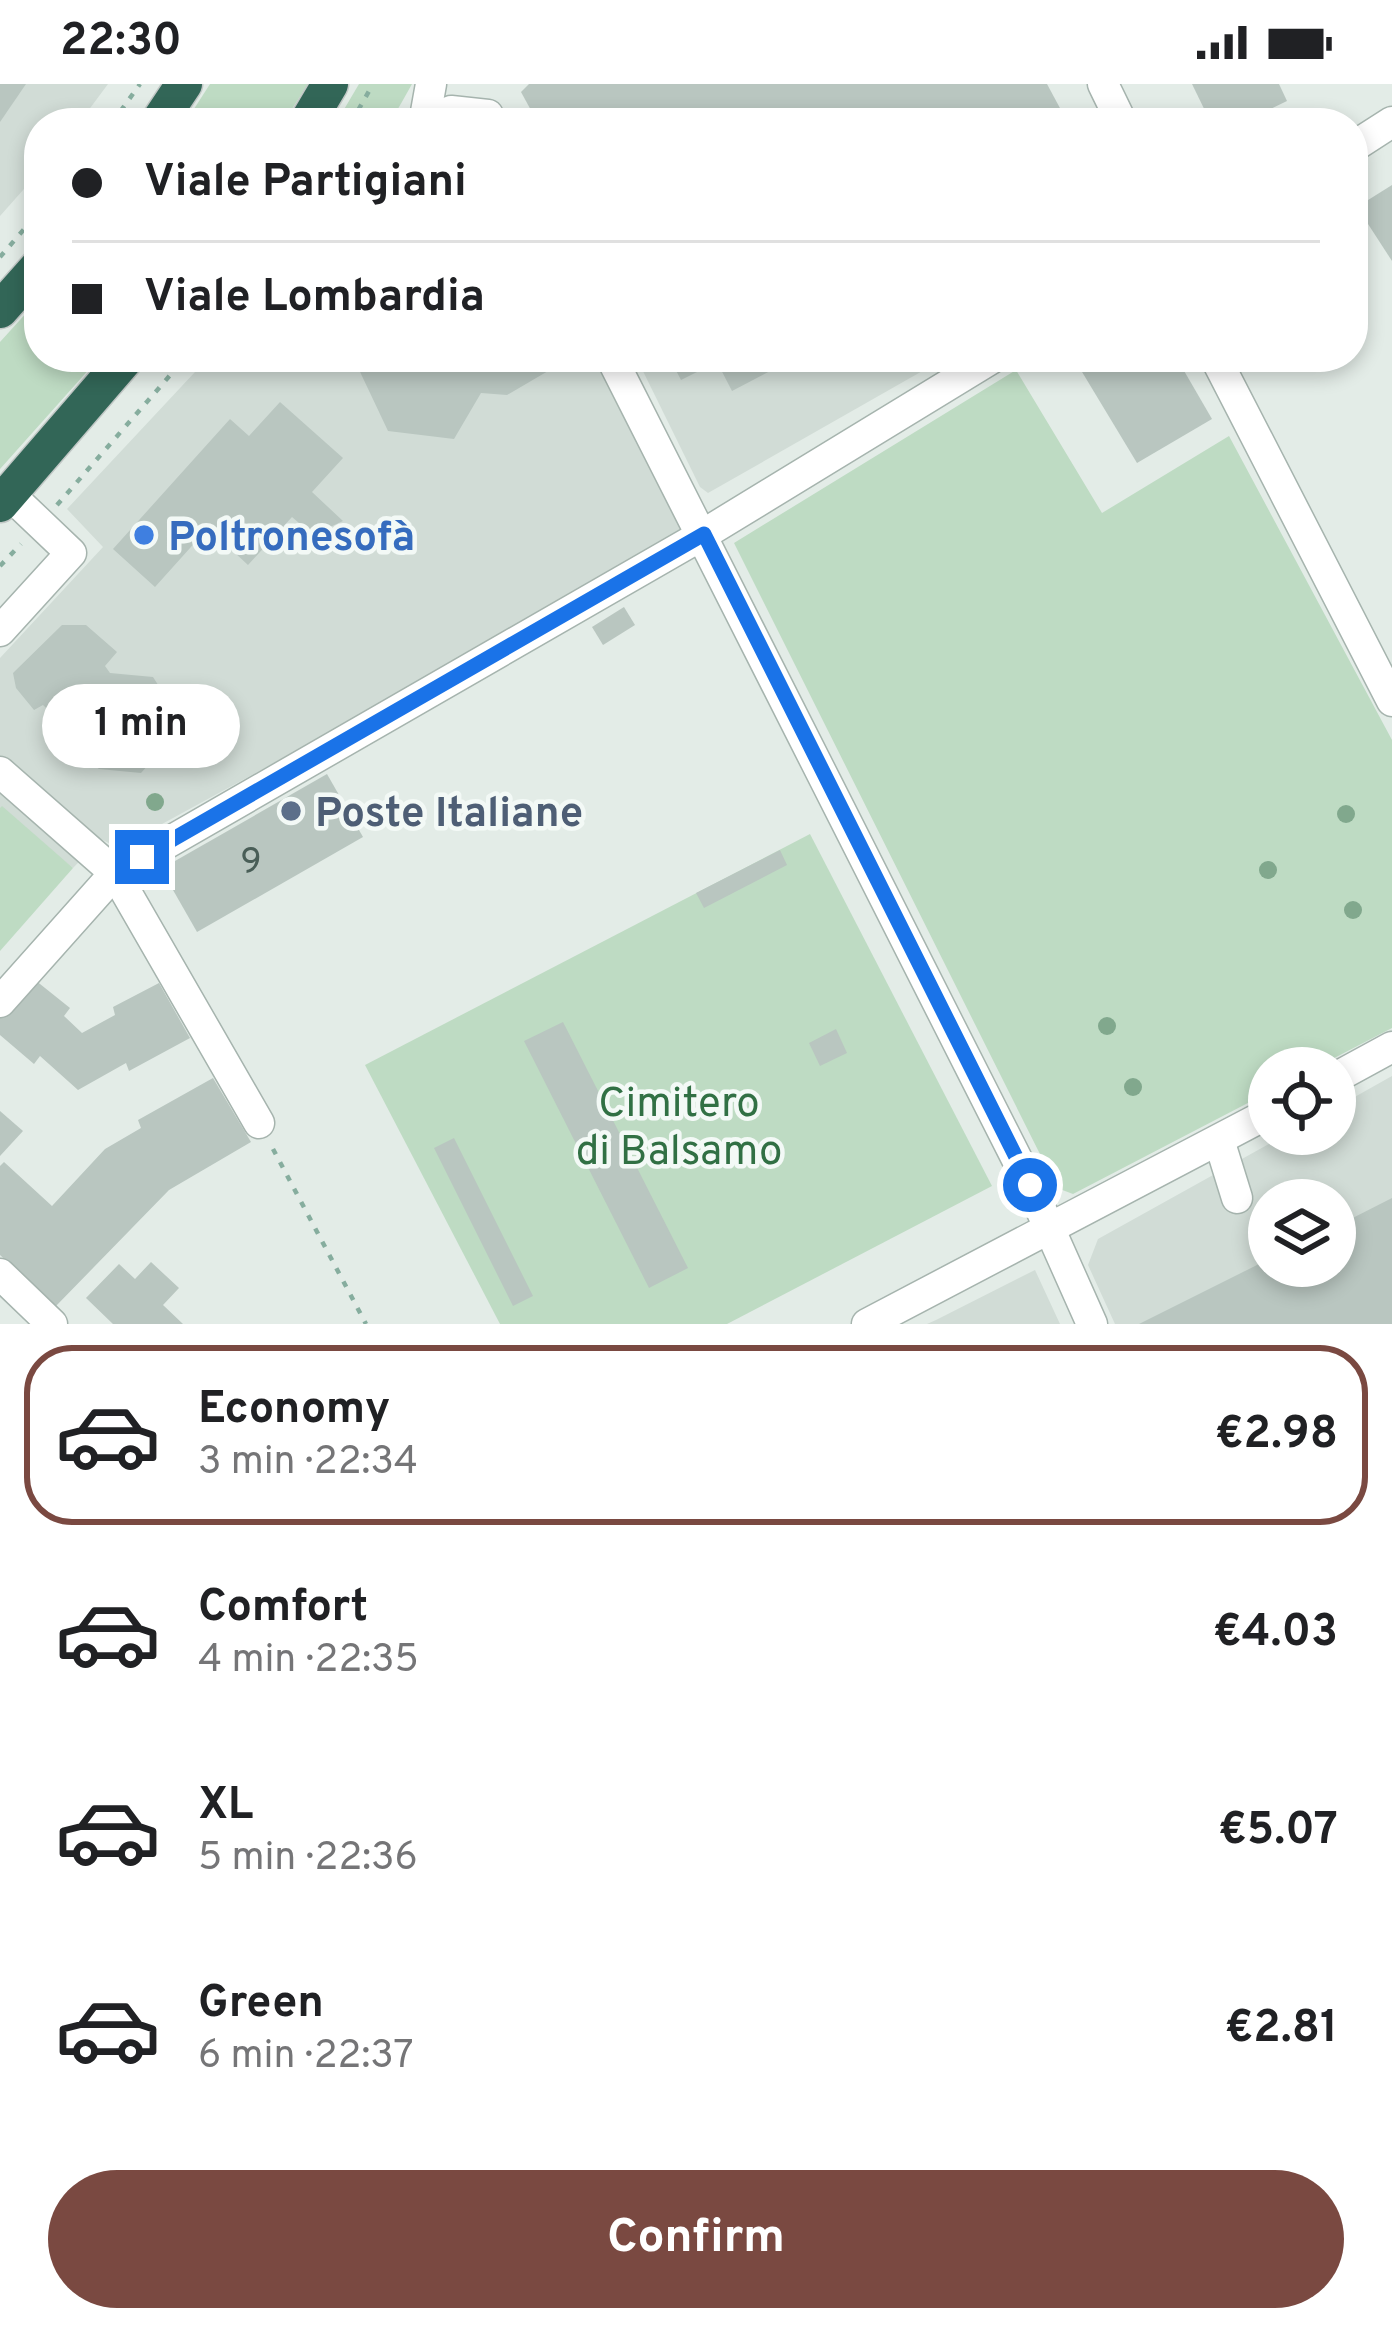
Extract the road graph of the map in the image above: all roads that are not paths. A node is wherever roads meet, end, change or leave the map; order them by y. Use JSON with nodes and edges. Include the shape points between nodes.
{"nodes":[{"id":1,"x":24,"y":283,"type":"edge"},
{"id":2,"x":0,"y":310,"type":"edge"},
{"id":3,"x":114,"y":372,"type":"edge"},
{"id":4,"x":619,"y":372,"type":"edge"},
{"id":5,"x":969,"y":372,"type":"edge"},
{"id":6,"x":1223,"y":372,"type":"edge"},
{"id":7,"x":4,"y":499,"type":"edge"},
{"id":8,"x":704,"y":534,"type":"junction"},
{"id":9,"x":0,"y":631,"type":"edge"},
{"id":10,"x":1392,"y":701,"type":"edge"},
{"id":11,"x":0,"y":772,"type":"edge"},
{"id":12,"x":115,"y":873,"type":"junction"},
{"id":13,"x":0,"y":1002,"type":"edge"},
{"id":14,"x":1392,"y":1047,"type":"edge"},
{"id":15,"x":1356,"y":1067,"type":"edge"},
{"id":16,"x":259,"y":1123,"type":"road end"},
{"id":17,"x":1248,"y":1124,"type":"edge"},
{"id":18,"x":1219,"y":1140,"type":"junction"},
{"id":19,"x":1237,"y":1198,"type":"dead end"},
{"id":20,"x":1049,"y":1230,"type":"junction"},
{"id":21,"x":0,"y":1274,"type":"edge"},
{"id":22,"x":49,"y":1323,"type":"edge"},
{"id":23,"x":867,"y":1324,"type":"edge"},
{"id":24,"x":1092,"y":1324,"type":"edge"}],
"edges":[{"from":1,"to":2,"type":"highway"},
{"from":3,"to":7,"type":"highway"},
{"from":4,"to":8,"type":"street"},
{"from":5,"to":8,"type":"street"},
{"from":6,"to":10,"type":"street"},
{"from":7,"to":9,"type":"street","via":[[70,553]]},
{"from":8,"to":12,"type":"street"},
{"from":8,"to":20,"type":"street"},
{"from":11,"to":12,"type":"street"},
{"from":12,"to":13,"type":"street"},
{"from":12,"to":16,"type":"street"},
{"from":14,"to":15,"type":"street"},
{"from":17,"to":18,"type":"street"},
{"from":18,"to":19,"type":"street"},
{"from":18,"to":20,"type":"street"},
{"from":20,"to":23,"type":"street"},
{"from":20,"to":24,"type":"street"},
{"from":21,"to":22,"type":"street"}]}
